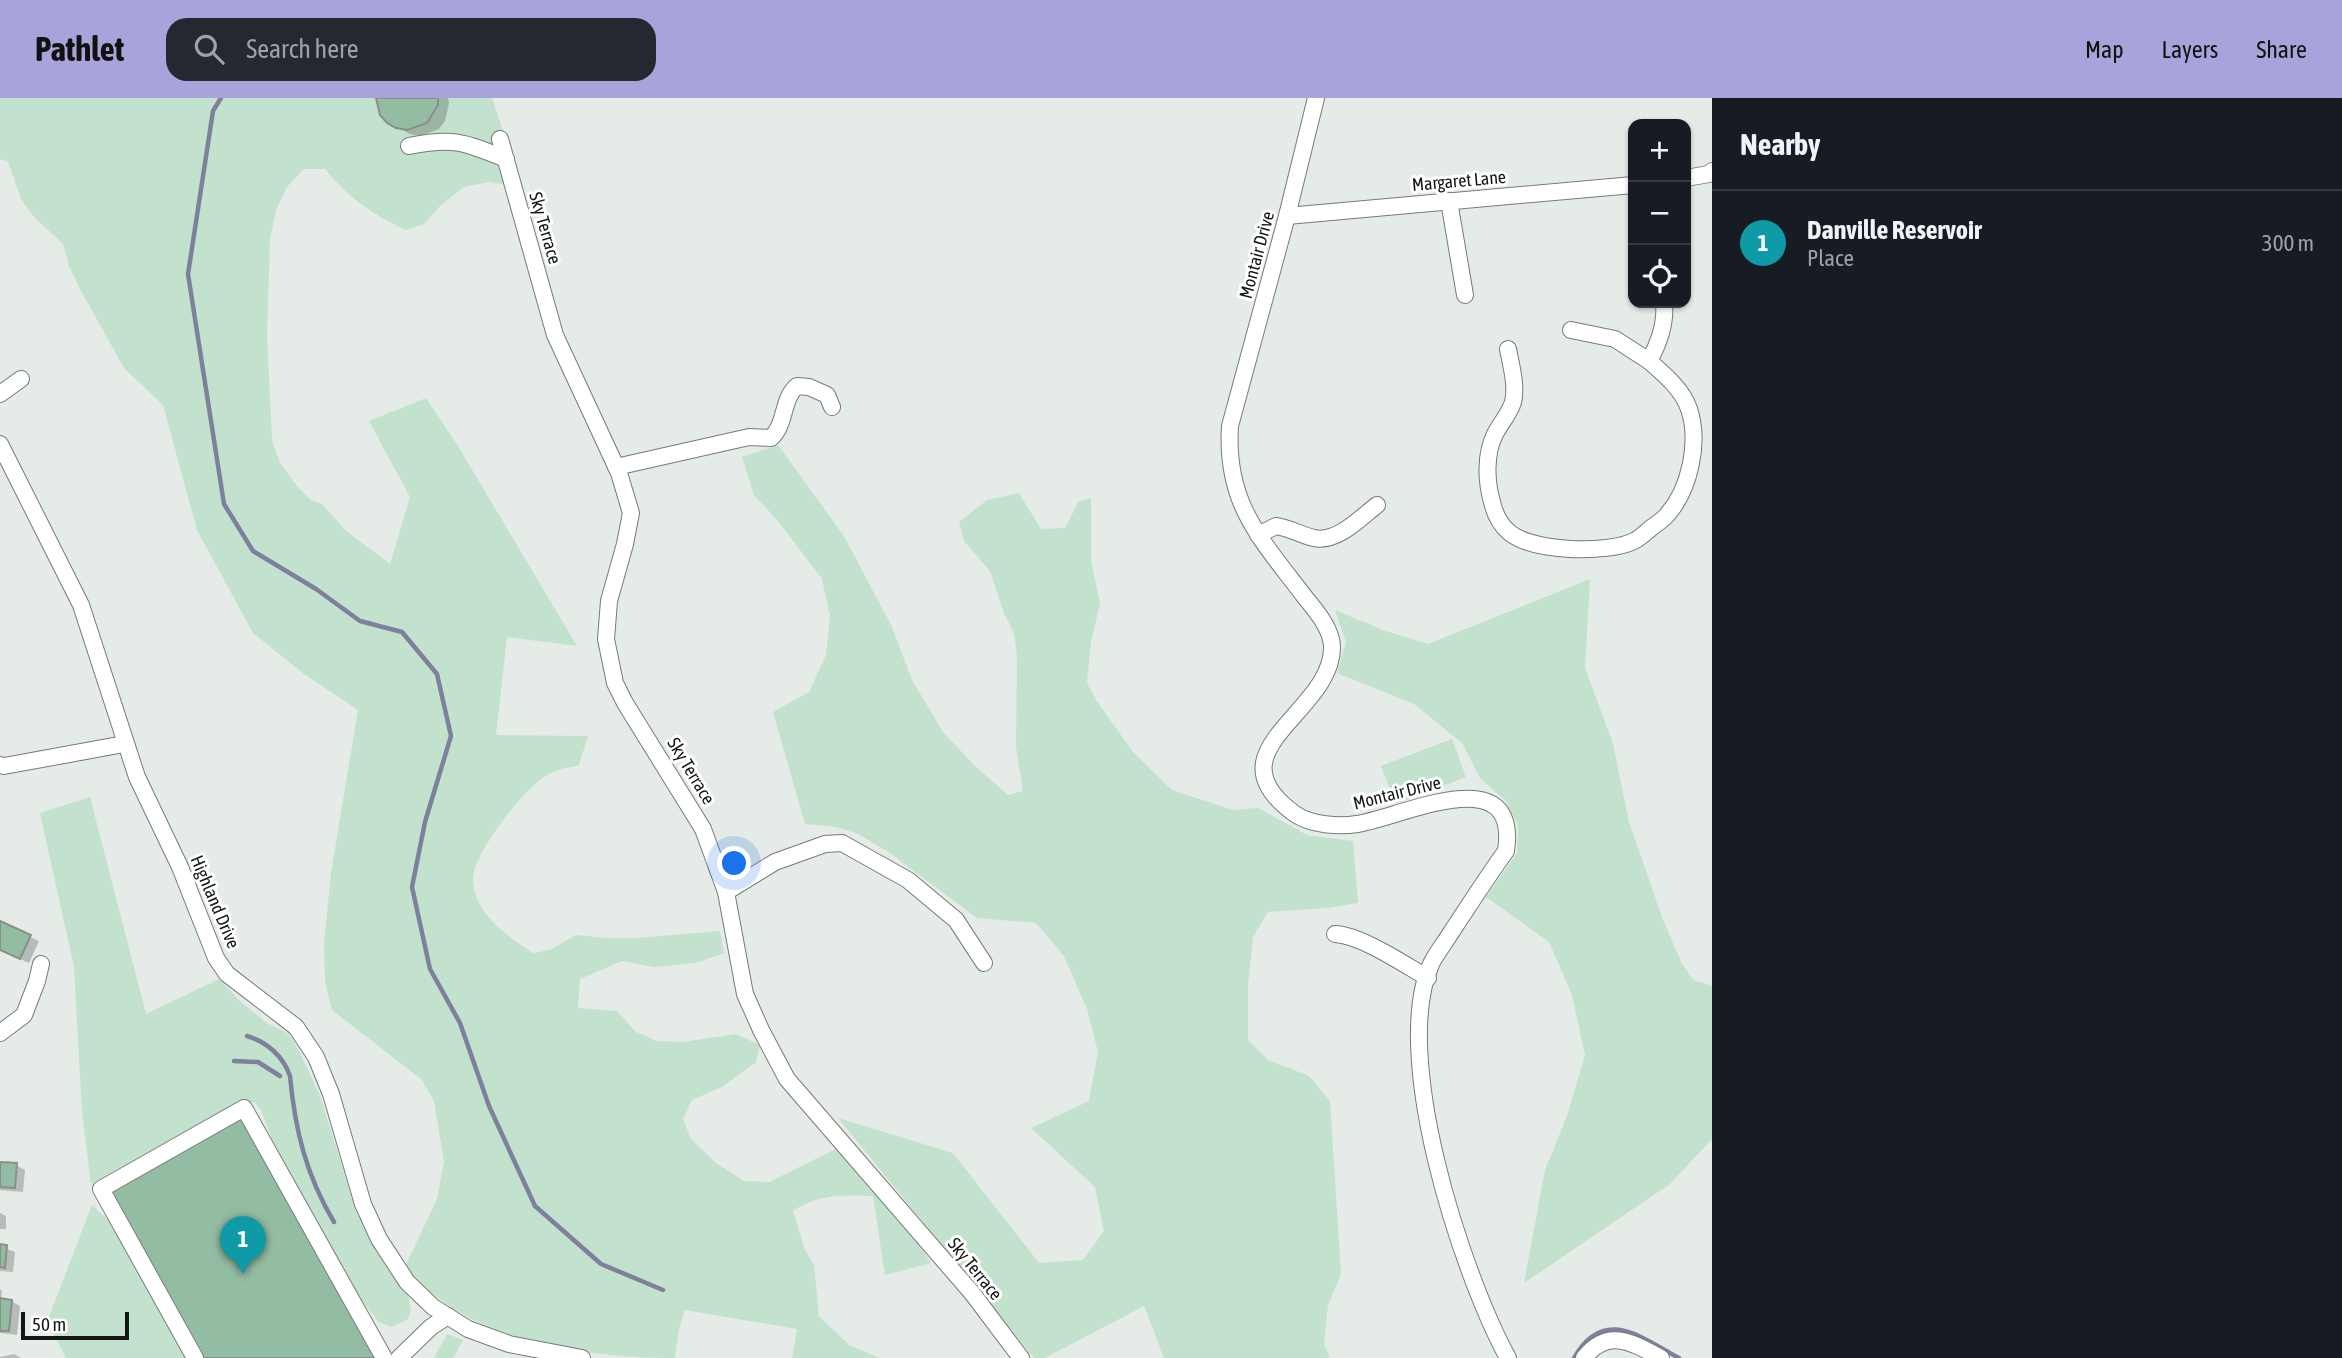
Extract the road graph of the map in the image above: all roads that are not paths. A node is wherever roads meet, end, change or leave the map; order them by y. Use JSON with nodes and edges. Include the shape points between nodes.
{"nodes":[{"id":1,"x":1316,"y":98,"type":"edge"},
{"id":2,"x":500,"y":139,"type":"dead end"},
{"id":3,"x":409,"y":146,"type":"dead end"},
{"id":4,"x":506,"y":159,"type":"junction"},
{"id":5,"x":1712,"y":171,"type":"edge"},
{"id":6,"x":1691,"y":177,"type":"edge"},
{"id":7,"x":1628,"y":185,"type":"edge"},
{"id":8,"x":1449,"y":201,"type":"junction"},
{"id":9,"x":1287,"y":216,"type":"junction"},
{"id":10,"x":1465,"y":295,"type":"dead end"},
{"id":11,"x":1664,"y":308,"type":"edge"},
{"id":12,"x":1572,"y":330,"type":"dead end"},
{"id":13,"x":1508,"y":349,"type":"dead end"},
{"id":14,"x":1649,"y":360,"type":"junction"},
{"id":15,"x":21,"y":379,"type":"dead end"},
{"id":16,"x":0,"y":394,"type":"edge"},
{"id":17,"x":831,"y":407,"type":"dead end"},
{"id":18,"x":0,"y":444,"type":"edge"},
{"id":19,"x":616,"y":467,"type":"junction"},
{"id":20,"x":1377,"y":505,"type":"dead end"},
{"id":21,"x":1258,"y":535,"type":"junction"},
{"id":22,"x":124,"y":744,"type":"junction"},
{"id":23,"x":0,"y":765,"type":"edge"},
{"id":24,"x":726,"y":892,"type":"junction"},
{"id":25,"x":1335,"y":934,"type":"dead end"},
{"id":26,"x":985,"y":963,"type":"dead end"},
{"id":27,"x":41,"y":964,"type":"dead end"},
{"id":28,"x":1428,"y":978,"type":"junction"},
{"id":29,"x":0,"y":1033,"type":"edge"},
{"id":30,"x":448,"y":1316,"type":"junction"},
{"id":31,"x":195,"y":1358,"type":"edge"},
{"id":32,"x":384,"y":1358,"type":"edge"},
{"id":33,"x":399,"y":1358,"type":"edge"},
{"id":34,"x":582,"y":1358,"type":"edge"},
{"id":35,"x":1021,"y":1358,"type":"edge"},
{"id":36,"x":1508,"y":1358,"type":"edge"},
{"id":37,"x":1584,"y":1358,"type":"edge"},
{"id":38,"x":1661,"y":1358,"type":"edge"}],
"edges":[{"from":1,"to":9,"type":"street","name":"Montair Drive"},
{"from":2,"to":4,"type":"street","name":"Sky Terrace"},
{"from":3,"to":4,"type":"street","via":[[444,140]]},
{"from":4,"to":19,"type":"street","name":"Sky Terrace","via":[[555,335]]},
{"from":5,"to":6,"type":"street"},
{"from":7,"to":8,"type":"street","name":"Margaret Lane"},
{"from":8,"to":9,"type":"street","name":"Margaret Lane"},
{"from":8,"to":10,"type":"street"},
{"from":9,"to":21,"type":"street","name":"Montair Drive","via":[[1230,426],[1228,454],[1234,485]]},
{"from":11,"to":14,"type":"street","via":[[1658,346]]},
{"from":12,"to":14,"type":"street","via":[[1615,339]]},
{"from":13,"to":14,"type":"street","via":[[1513,403],[1490,444],[1492,502],[1499,523],[1512,535],[1556,547],[1606,548],[1637,540],[1666,516],[1682,491],[1694,436],[1689,408]]},
{"from":15,"to":16,"type":"street"},
{"from":17,"to":19,"type":"street","via":[[827,395],[797,386],[771,438],[749,437]]},
{"from":18,"to":22,"type":"street","name":"Highland Drive","via":[[81,604]]},
{"from":19,"to":24,"type":"street","name":"Sky Terrace","via":[[631,513],[609,601],[606,639],[615,683],[703,829]]},
{"from":20,"to":21,"type":"street","via":[[1324,539],[1276,526]]},
{"from":21,"to":28,"type":"street","name":"Montair Drive","via":[[1323,620],[1332,645],[1322,683],[1265,754],[1262,772],[1279,800],[1297,816],[1318,823],[1356,824],[1470,797],[1494,805],[1506,818],[1506,851],[1432,964]]},
{"from":22,"to":23,"type":"street"},
{"from":22,"to":30,"type":"street","name":"Highland Drive","via":[[216,958],[227,974],[296,1027],[316,1056],[363,1204],[379,1239],[407,1282]]},
{"from":24,"to":26,"type":"street","via":[[775,862],[825,844],[842,843],[918,888],[956,920]]},
{"from":24,"to":35,"type":"street","name":"Sky Terrace","via":[[745,994],[787,1079],[972,1293]]},
{"from":25,"to":28,"type":"street","via":[[1384,953]]},
{"from":27,"to":29,"type":"street","via":[[24,1015]]},
{"from":28,"to":36,"type":"street","name":"Montair Drive","via":[[1418,1052],[1423,1100],[1462,1251],[1490,1325]]},
{"from":30,"to":33,"type":"street"},
{"from":30,"to":34,"type":"street","name":"Highland Drive","via":[[509,1344]]},
{"from":31,"to":32,"type":"street","via":[[100,1189],[244,1108]]},
{"from":37,"to":38,"type":"street","via":[[1597,1345],[1614,1340],[1624,1340]]}]}
